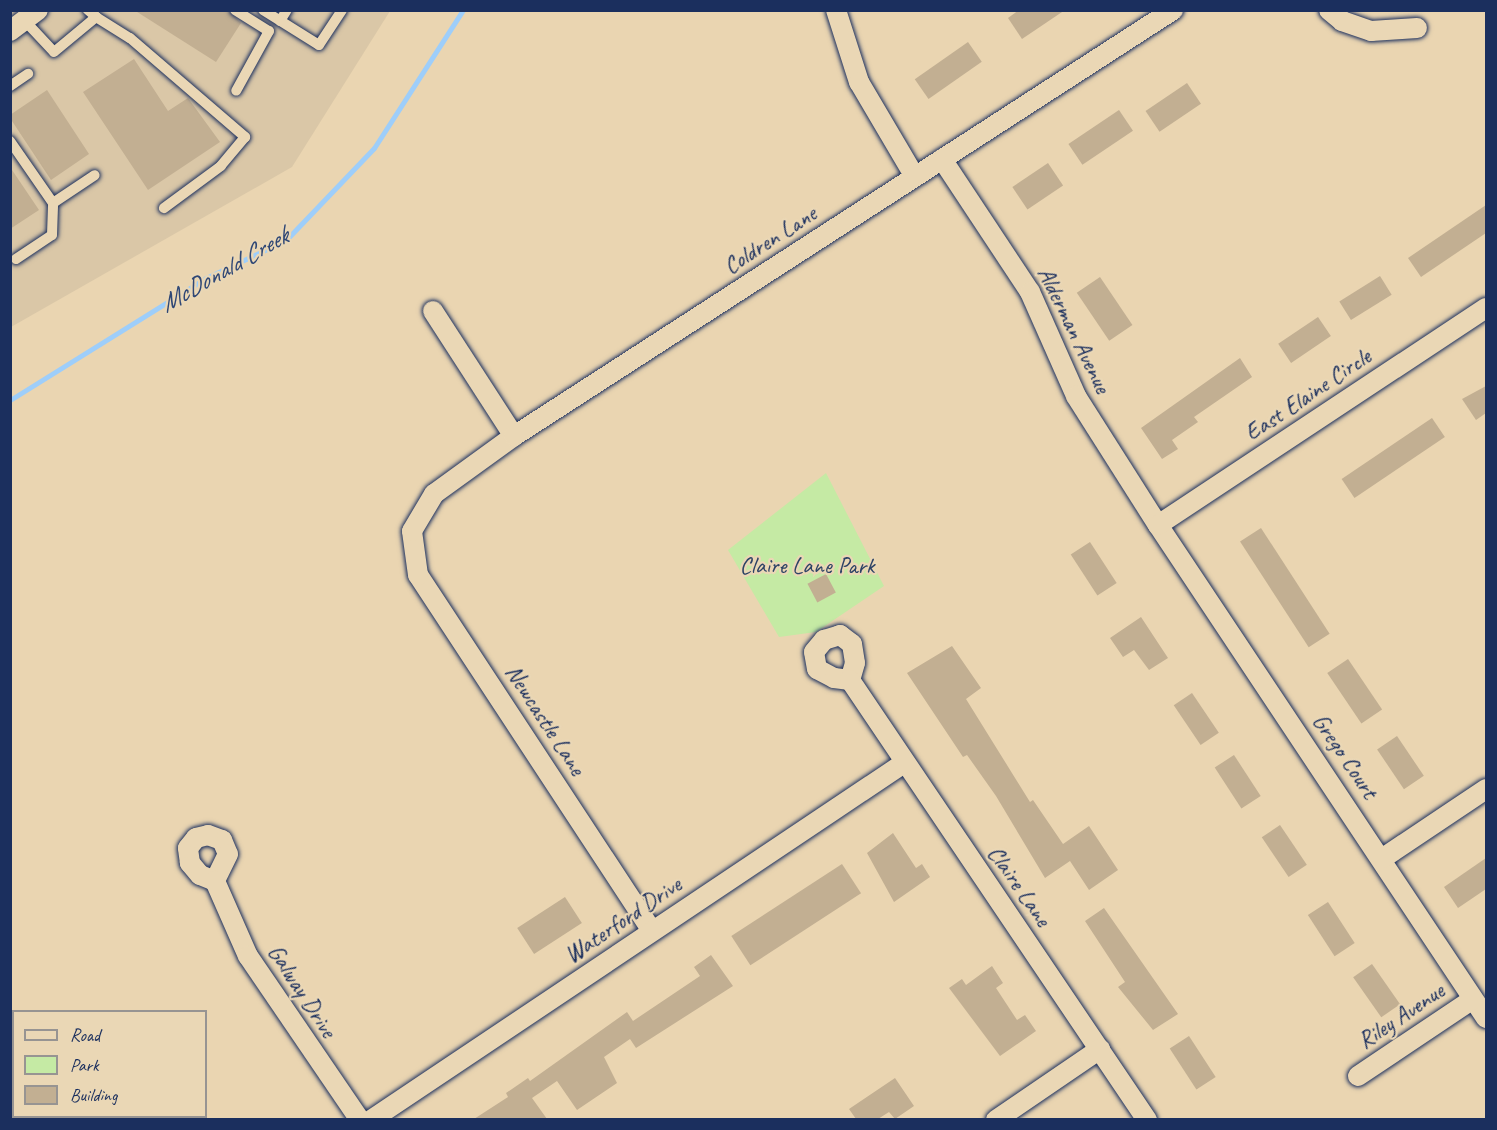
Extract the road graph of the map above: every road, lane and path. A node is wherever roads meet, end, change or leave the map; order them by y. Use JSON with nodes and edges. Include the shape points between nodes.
{"nodes":[{"id":1,"x":235,"y":10,"type":"edge"},
{"id":2,"x":263,"y":10,"type":"edge"},
{"id":3,"x":287,"y":10,"type":"edge"},
{"id":4,"x":342,"y":10,"type":"edge"},
{"id":5,"x":836,"y":10,"type":"edge"},
{"id":6,"x":1173,"y":10,"type":"edge"},
{"id":7,"x":1329,"y":10,"type":"edge"},
{"id":8,"x":92,"y":14,"type":"edge"},
{"id":9,"x":27,"y":17,"type":"edge"},
{"id":10,"x":280,"y":21,"type":"junction"},
{"id":11,"x":1417,"y":28,"type":"dead end"},
{"id":12,"x":27,"y":74,"type":"dead end"},
{"id":13,"x":10,"y":86,"type":"edge"},
{"id":14,"x":236,"y":91,"type":"dead end"},
{"id":15,"x":10,"y":141,"type":"edge"},
{"id":16,"x":942,"y":159,"type":"junction"},
{"id":17,"x":94,"y":175,"type":"dead end"},
{"id":18,"x":915,"y":177,"type":"junction"},
{"id":19,"x":53,"y":203,"type":"junction"},
{"id":20,"x":164,"y":208,"type":"dead end"},
{"id":21,"x":16,"y":259,"type":"dead end"},
{"id":22,"x":1486,"y":308,"type":"edge"},
{"id":23,"x":433,"y":311,"type":"dead end"},
{"id":24,"x":514,"y":436,"type":"junction"},
{"id":25,"x":1158,"y":525,"type":"junction"},
{"id":26,"x":412,"y":531,"type":"joint"},
{"id":27,"x":850,"y":680,"type":"dead end"},
{"id":28,"x":904,"y":763,"type":"junction"},
{"id":29,"x":1486,"y":789,"type":"edge"},
{"id":30,"x":1383,"y":858,"type":"junction"},
{"id":31,"x":215,"y":881,"type":"dead end"},
{"id":32,"x":652,"y":931,"type":"junction"},
{"id":33,"x":1473,"y":999,"type":"junction"},
{"id":34,"x":1486,"y":1018,"type":"edge"},
{"id":35,"x":1100,"y":1049,"type":"junction"},
{"id":36,"x":1358,"y":1076,"type":"dead end"},
{"id":37,"x":360,"y":1119,"type":"edge"},
{"id":38,"x":372,"y":1119,"type":"edge"},
{"id":39,"x":996,"y":1119,"type":"edge"},
{"id":40,"x":1147,"y":1119,"type":"edge"}],
"edges":[{"from":1,"to":14,"type":"lane","via":[[269,31]]},
{"from":2,"to":10,"type":"lane"},
{"from":3,"to":10,"type":"lane"},
{"from":4,"to":10,"type":"lane","via":[[319,45]]},
{"from":5,"to":18,"type":"street","via":[[859,82]]},
{"from":6,"to":16,"type":"street","name":"Coldren Lane"},
{"from":7,"to":11,"type":"street","via":[[1342,21],[1371,31]]},
{"from":8,"to":9,"type":"lane","via":[[54,52]]},
{"from":8,"to":20,"type":"lane","via":[[130,38],[245,137],[221,166]]},
{"from":12,"to":13,"type":"lane"},
{"from":15,"to":19,"type":"lane"},
{"from":16,"to":18,"type":"street","name":"Coldren Lane"},
{"from":16,"to":25,"type":"street","name":"Alderman Avenue","via":[[1030,291],[1076,396]]},
{"from":17,"to":19,"type":"lane"},
{"from":18,"to":24,"type":"street","name":"Coldren Lane"},
{"from":19,"to":21,"type":"lane","via":[[52,235]]},
{"from":22,"to":25,"type":"street","name":"East Elaine Circle"},
{"from":23,"to":24,"type":"street"},
{"from":24,"to":26,"type":"street","name":"Coldren Lane","via":[[434,494]]},
{"from":25,"to":30,"type":"street","name":"Grego Court"},
{"from":26,"to":32,"type":"street","name":"Newcastle Lane","via":[[418,575]]},
{"from":27,"to":28,"type":"street","name":"Claire Lane"},
{"from":28,"to":32,"type":"street","name":"Waterford Drive"},
{"from":28,"to":35,"type":"street","name":"Claire Lane"},
{"from":29,"to":30,"type":"street"},
{"from":30,"to":33,"type":"street","name":"Grego Court"},
{"from":31,"to":37,"type":"street","name":"Galway Drive","via":[[248,956]]},
{"from":32,"to":38,"type":"street","name":"Waterford Drive"},
{"from":33,"to":34,"type":"street","name":"Grego Court"},
{"from":33,"to":36,"type":"street","name":"Riley Avenue"},
{"from":35,"to":39,"type":"street"},
{"from":35,"to":40,"type":"street","name":"Claire Lane"}]}
